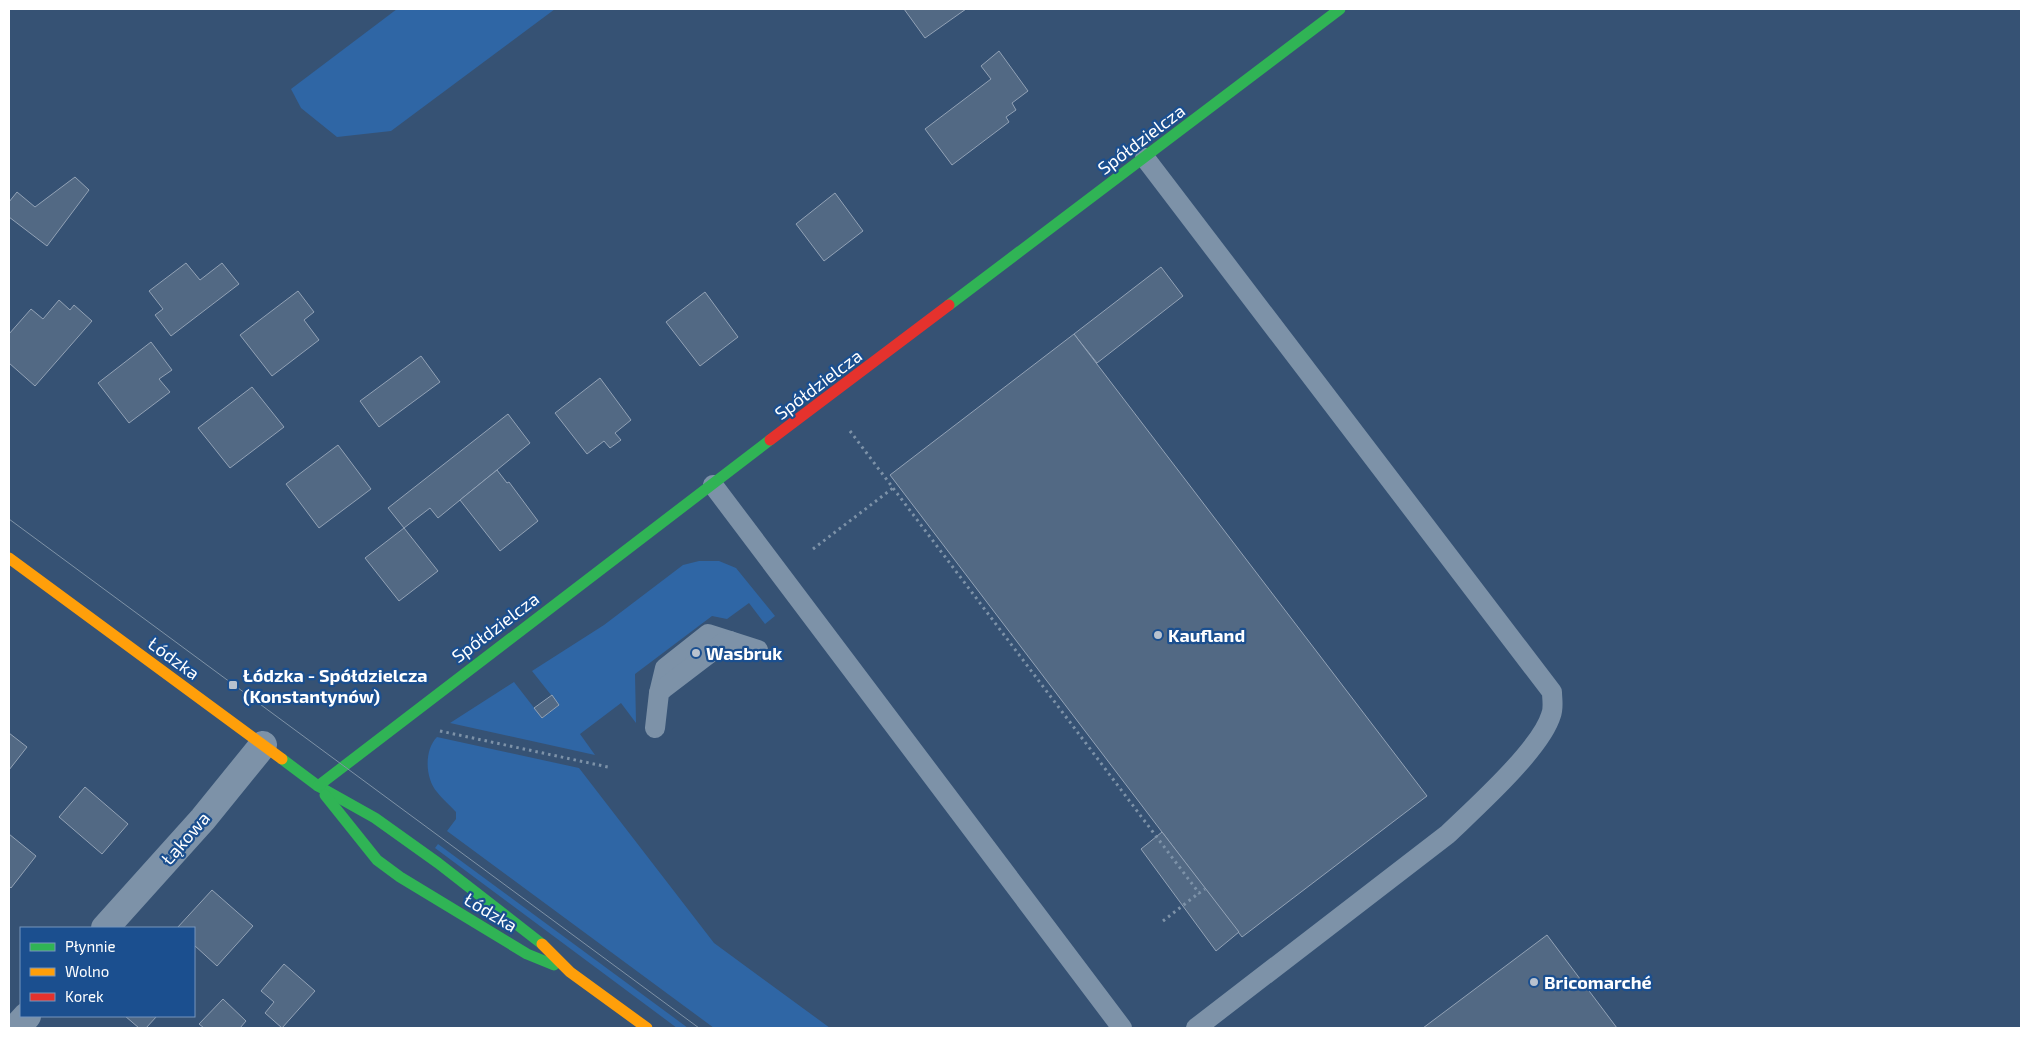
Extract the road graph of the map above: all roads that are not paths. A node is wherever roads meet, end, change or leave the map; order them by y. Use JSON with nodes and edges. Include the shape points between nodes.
{"nodes":[{"id":1,"x":1340,"y":9,"type":"edge"},
{"id":2,"x":1145,"y":158,"type":"junction"},
{"id":3,"x":714,"y":485,"type":"junction"},
{"id":4,"x":9,"y":558,"type":"edge"},
{"id":5,"x":758,"y":650,"type":"dead end"},
{"id":6,"x":655,"y":728,"type":"dead end"},
{"id":7,"x":263,"y":745,"type":"junction"},
{"id":8,"x":318,"y":786,"type":"junction"},
{"id":9,"x":106,"y":927,"type":"edge"},
{"id":10,"x":570,"y":972,"type":"junction"},
{"id":11,"x":26,"y":1017,"type":"edge"},
{"id":12,"x":16,"y":1028,"type":"edge"},
{"id":13,"x":647,"y":1028,"type":"edge"},
{"id":14,"x":1122,"y":1028,"type":"edge"},
{"id":15,"x":1196,"y":1028,"type":"edge"}],
"edges":[{"from":1,"to":2,"type":"street","name":"Spółdzielcza"},
{"from":2,"to":3,"type":"street","name":"Spółdzielcza"},
{"from":2,"to":15,"type":"lane","via":[[1552,692],[1552,713],[1542,736],[1473,811],[1448,834]]},
{"from":3,"to":8,"type":"street","name":"Spółdzielcza"},
{"from":3,"to":14,"type":"lane"},
{"from":4,"to":7,"type":"street","name":"Łódzka"},
{"from":5,"to":6,"type":"lane","via":[[723,643],[659,693]]},
{"from":7,"to":8,"type":"street","name":"Łódzka"},
{"from":7,"to":9,"type":"street","name":"Łąkowa","via":[[203,819]]},
{"from":8,"to":10,"type":"street","name":"Łódzka","via":[[375,818],[431,858],[536,938]]},
{"from":8,"to":10,"type":"street","name":"Łódzka","via":[[362,844],[400,877],[527,954]]},
{"from":10,"to":13,"type":"street","name":"Łódzka"},
{"from":11,"to":12,"type":"street"}]}
